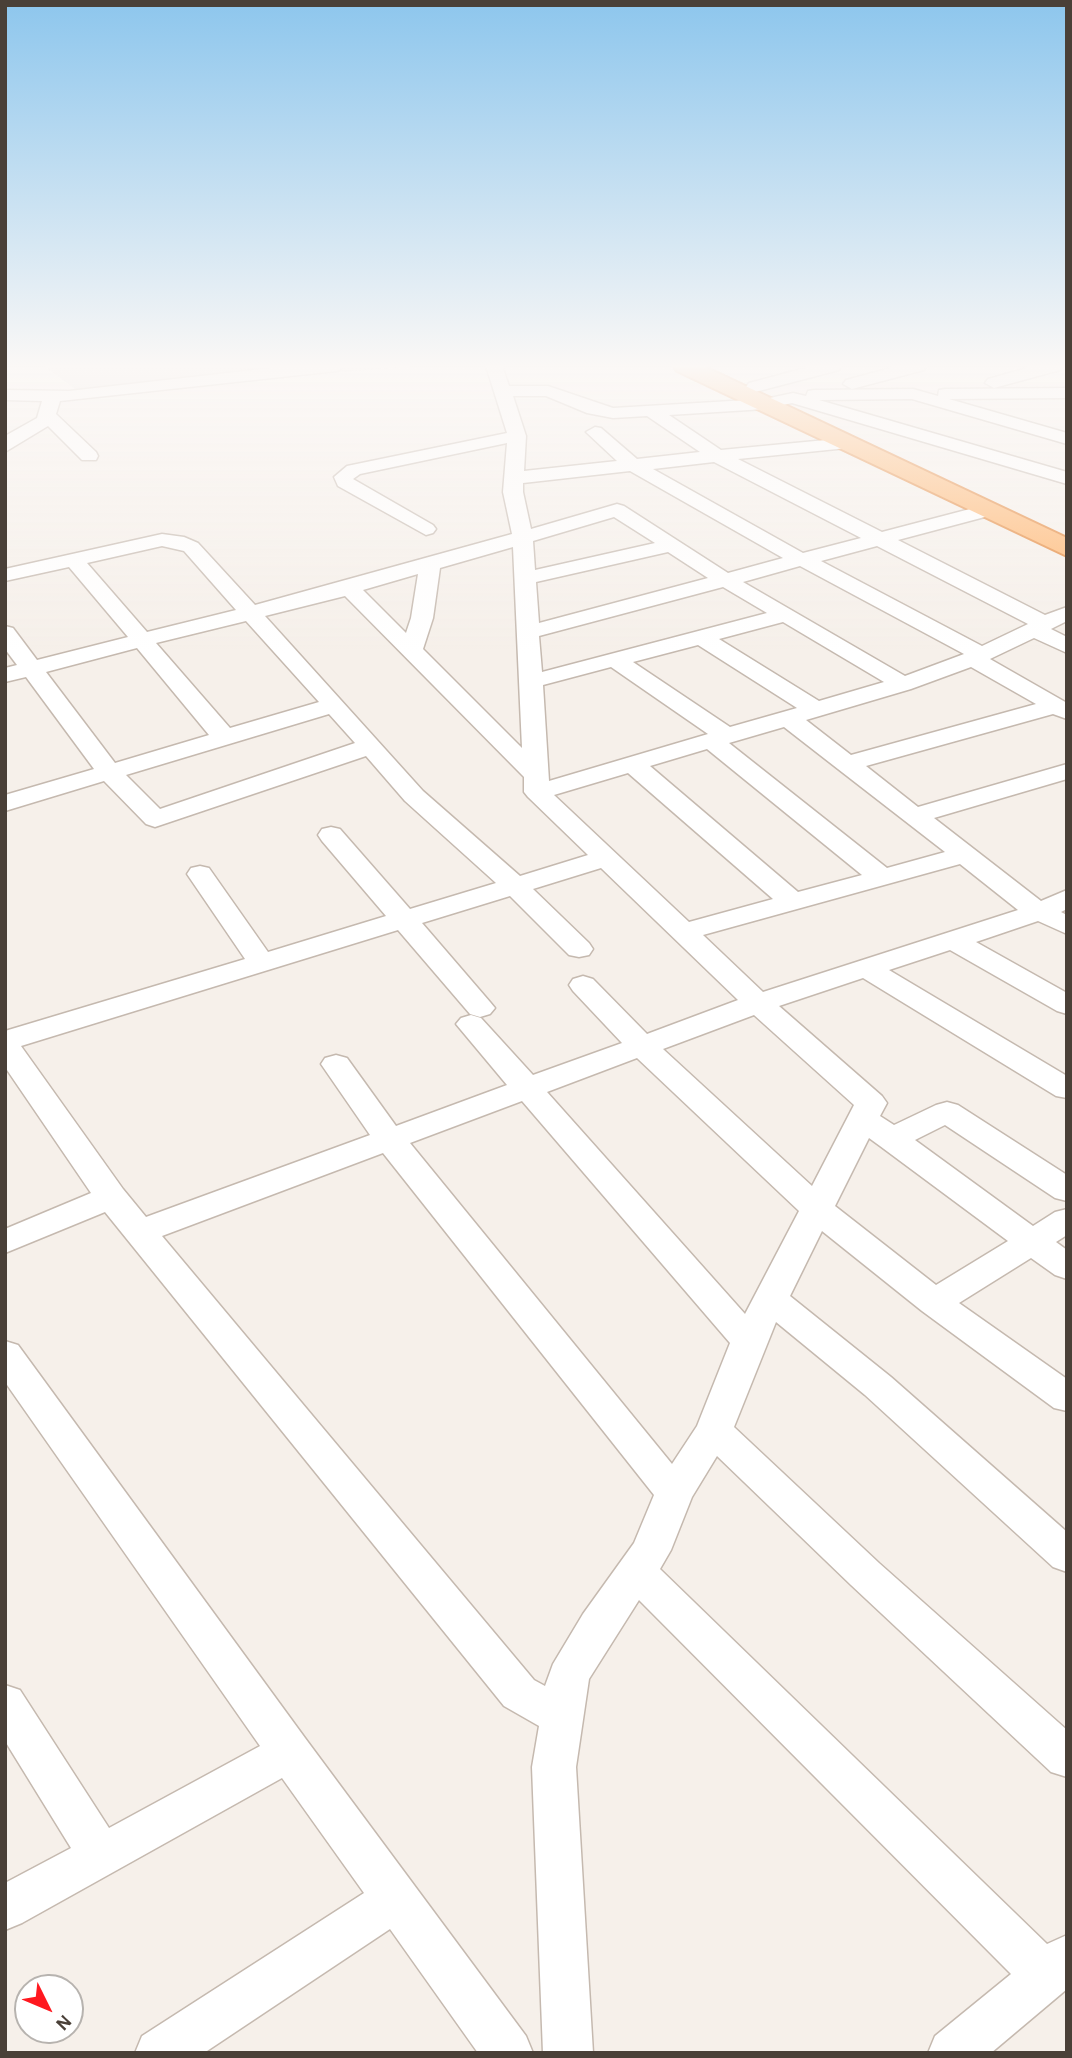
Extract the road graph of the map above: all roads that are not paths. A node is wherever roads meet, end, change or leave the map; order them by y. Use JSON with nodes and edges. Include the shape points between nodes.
{"nodes":[{"id":1,"x":392,"y":462,"type":"edge"},
{"id":2,"x":515,"y":462,"type":"edge"},
{"id":3,"x":630,"y":462,"type":"edge"},
{"id":4,"x":661,"y":462,"type":"edge"},
{"id":5,"x":729,"y":462,"type":"edge"},
{"id":6,"x":887,"y":462,"type":"edge"},
{"id":7,"x":914,"y":462,"type":"edge"},
{"id":8,"x":1012,"y":462,"type":"edge"},
{"id":9,"x":633,"y":465,"type":"junction"},
{"id":10,"x":558,"y":473,"type":"junction"},
{"id":11,"x":513,"y":478,"type":"junction"},
{"id":12,"x":1067,"y":478,"type":"edge"},
{"id":13,"x":617,"y":510,"type":"junction"},
{"id":14,"x":989,"y":510,"type":"junction"},
{"id":15,"x":426,"y":529,"type":"dead end"},
{"id":16,"x":1067,"y":536,"type":"edge"},
{"id":17,"x":523,"y":537,"type":"junction"},
{"id":18,"x":876,"y":540,"type":"junction"},
{"id":19,"x":673,"y":545,"type":"junction"},
{"id":20,"x":1067,"y":548,"type":"edge"},
{"id":21,"x":73,"y":559,"type":"junction"},
{"id":22,"x":801,"y":559,"type":"junction"},
{"id":23,"x":430,"y":566,"type":"junction"},
{"id":24,"x":5,"y":575,"type":"edge"},
{"id":25,"x":526,"y":578,"type":"junction"},
{"id":26,"x":724,"y":579,"type":"junction"},
{"id":27,"x":349,"y":588,"type":"junction"},
{"id":28,"x":1067,"y":612,"type":"edge"},
{"id":29,"x":250,"y":613,"type":"junction"},
{"id":30,"x":786,"y":615,"type":"junction"},
{"id":31,"x":1039,"y":626,"type":"junction"},
{"id":32,"x":529,"y":632,"type":"junction"},
{"id":33,"x":5,"y":633,"type":"edge"},
{"id":34,"x":701,"y":637,"type":"junction"},
{"id":35,"x":141,"y":641,"type":"junction"},
{"id":36,"x":1067,"y":646,"type":"edge"},
{"id":37,"x":411,"y":650,"type":"junction"},
{"id":38,"x":978,"y":657,"type":"junction"},
{"id":39,"x":615,"y":660,"type":"junction"},
{"id":40,"x":32,"y":668,"type":"junction"},
{"id":41,"x":5,"y":675,"type":"edge"},
{"id":42,"x":532,"y":681,"type":"junction"},
{"id":43,"x":903,"y":684,"type":"junction"},
{"id":44,"x":334,"y":705,"type":"junction"},
{"id":45,"x":815,"y":709,"type":"junction"},
{"id":46,"x":1061,"y":709,"type":"edge"},
{"id":47,"x":787,"y":717,"type":"junction"},
{"id":48,"x":225,"y":738,"type":"junction"},
{"id":49,"x":720,"y":738,"type":"junction"},
{"id":50,"x":371,"y":746,"type":"junction"},
{"id":51,"x":847,"y":764,"type":"junction"},
{"id":52,"x":634,"y":765,"type":"junction"},
{"id":53,"x":1067,"y":771,"type":"edge"},
{"id":54,"x":109,"y":772,"type":"junction"},
{"id":55,"x":537,"y":784,"type":"junction"},
{"id":56,"x":8,"y":799,"type":"edge"},
{"id":57,"x":914,"y":816,"type":"junction"},
{"id":58,"x":331,"y":835,"type":"dead end"},
{"id":59,"x":965,"y":855,"type":"junction"},
{"id":60,"x":606,"y":858,"type":"junction"},
{"id":61,"x":200,"y":874,"type":"dead end"},
{"id":62,"x":883,"y":878,"type":"junction"},
{"id":63,"x":514,"y":886,"type":"junction"},
{"id":64,"x":793,"y":902,"type":"junction"},
{"id":65,"x":1054,"y":905,"type":"edge"},
{"id":66,"x":403,"y":919,"type":"junction"},
{"id":67,"x":1067,"y":926,"type":"edge"},
{"id":68,"x":683,"y":932,"type":"junction"},
{"id":69,"x":952,"y":940,"type":"junction"},
{"id":70,"x":579,"y":949,"type":"dead end"},
{"id":71,"x":262,"y":963,"type":"junction"},
{"id":72,"x":866,"y":968,"type":"junction"},
{"id":73,"x":583,"y":985,"type":"dead end"},
{"id":74,"x":758,"y":1003,"type":"junction"},
{"id":75,"x":1067,"y":1005,"type":"edge"},
{"id":76,"x":5,"y":1043,"type":"edge"},
{"id":77,"x":642,"y":1046,"type":"junction"},
{"id":78,"x":336,"y":1064,"type":"dead end"},
{"id":79,"x":1067,"y":1089,"type":"edge"},
{"id":80,"x":526,"y":1090,"type":"junction"},
{"id":81,"x":863,"y":1118,"type":"junction"},
{"id":82,"x":891,"y":1139,"type":"junction"},
{"id":83,"x":390,"y":1140,"type":"junction"},
{"id":84,"x":1067,"y":1190,"type":"edge"},
{"id":85,"x":111,"y":1198,"type":"junction"},
{"id":86,"x":815,"y":1209,"type":"junction"},
{"id":87,"x":1067,"y":1220,"type":"edge"},
{"id":88,"x":139,"y":1232,"type":"junction"},
{"id":89,"x":5,"y":1242,"type":"edge"},
{"id":90,"x":1033,"y":1242,"type":"junction"},
{"id":91,"x":1067,"y":1267,"type":"edge"},
{"id":92,"x":772,"y":1300,"type":"junction"},
{"id":93,"x":934,"y":1302,"type":"junction"},
{"id":94,"x":749,"y":1342,"type":"junction"},
{"id":95,"x":8,"y":1363,"type":"edge"},
{"id":96,"x":1067,"y":1398,"type":"edge"},
{"id":97,"x":714,"y":1430,"type":"junction"},
{"id":98,"x":674,"y":1493,"type":"junction"},
{"id":99,"x":1067,"y":1556,"type":"edge"},
{"id":100,"x":636,"y":1571,"type":"junction"},
{"id":101,"x":5,"y":1703,"type":"edge"},
{"id":102,"x":562,"y":1717,"type":"junction"},
{"id":103,"x":289,"y":1752,"type":"junction"},
{"id":104,"x":1067,"y":1758,"type":"edge"},
{"id":105,"x":101,"y":1856,"type":"junction"},
{"id":106,"x":396,"y":1899,"type":"junction"},
{"id":107,"x":5,"y":1908,"type":"edge"},
{"id":108,"x":1056,"y":1967,"type":"edge"},
{"id":109,"x":160,"y":2053,"type":"edge"},
{"id":110,"x":508,"y":2053,"type":"edge"},
{"id":111,"x":568,"y":2053,"type":"edge"},
{"id":112,"x":953,"y":2053,"type":"edge"}],
"edges":[{"from":1,"to":15,"type":"street","via":[[343,477]]},
{"from":2,"to":11,"type":"street"},
{"from":3,"to":9,"type":"street"},
{"from":4,"to":9,"type":"street"},
{"from":5,"to":18,"type":"street"},
{"from":6,"to":14,"type":"highway"},
{"from":7,"to":16,"type":"highway"},
{"from":8,"to":12,"type":"street"},
{"from":9,"to":10,"type":"street"},
{"from":9,"to":22,"type":"street"},
{"from":10,"to":11,"type":"street"},
{"from":10,"to":13,"type":"street"},
{"from":11,"to":17,"type":"street"},
{"from":13,"to":17,"type":"street"},
{"from":13,"to":19,"type":"street"},
{"from":14,"to":18,"type":"street"},
{"from":14,"to":20,"type":"highway"},
{"from":17,"to":23,"type":"street"},
{"from":17,"to":25,"type":"street"},
{"from":18,"to":22,"type":"street"},
{"from":18,"to":31,"type":"street"},
{"from":19,"to":25,"type":"street"},
{"from":19,"to":26,"type":"street"},
{"from":21,"to":24,"type":"street"},
{"from":21,"to":29,"type":"street","via":[[162,540],[184,543]]},
{"from":21,"to":35,"type":"street"},
{"from":22,"to":26,"type":"street"},
{"from":22,"to":38,"type":"street"},
{"from":23,"to":27,"type":"street"},
{"from":23,"to":37,"type":"street","via":[[422,618]]},
{"from":25,"to":32,"type":"street"},
{"from":26,"to":30,"type":"street"},
{"from":26,"to":32,"type":"street"},
{"from":27,"to":29,"type":"street"},
{"from":27,"to":37,"type":"street"},
{"from":28,"to":31,"type":"street"},
{"from":29,"to":35,"type":"street"},
{"from":29,"to":44,"type":"street"},
{"from":30,"to":34,"type":"street"},
{"from":30,"to":43,"type":"street"},
{"from":31,"to":36,"type":"street"},
{"from":31,"to":38,"type":"street"},
{"from":32,"to":42,"type":"street"},
{"from":33,"to":40,"type":"street"},
{"from":34,"to":39,"type":"street"},
{"from":34,"to":45,"type":"street"},
{"from":35,"to":40,"type":"street"},
{"from":35,"to":48,"type":"street"},
{"from":37,"to":55,"type":"street"},
{"from":38,"to":43,"type":"street"},
{"from":38,"to":46,"type":"street"},
{"from":39,"to":42,"type":"street"},
{"from":39,"to":49,"type":"street"},
{"from":40,"to":41,"type":"street"},
{"from":40,"to":54,"type":"street"},
{"from":42,"to":55,"type":"street"},
{"from":43,"to":45,"type":"street"},
{"from":44,"to":48,"type":"street"},
{"from":44,"to":50,"type":"street"},
{"from":45,"to":47,"type":"street"},
{"from":46,"to":51,"type":"street"},
{"from":47,"to":49,"type":"street"},
{"from":47,"to":51,"type":"street"},
{"from":48,"to":54,"type":"street"},
{"from":49,"to":52,"type":"street"},
{"from":49,"to":62,"type":"street"},
{"from":50,"to":54,"type":"street","via":[[155,818]]},
{"from":50,"to":63,"type":"street","via":[[414,796]]},
{"from":51,"to":57,"type":"street"},
{"from":52,"to":55,"type":"street"},
{"from":52,"to":64,"type":"street"},
{"from":53,"to":57,"type":"street"},
{"from":54,"to":56,"type":"street"},
{"from":55,"to":60,"type":"street"},
{"from":57,"to":59,"type":"street"},
{"from":58,"to":66,"type":"street"},
{"from":59,"to":62,"type":"street"},
{"from":59,"to":65,"type":"street"},
{"from":60,"to":63,"type":"street"},
{"from":60,"to":68,"type":"street"},
{"from":61,"to":71,"type":"street"},
{"from":62,"to":64,"type":"street"},
{"from":63,"to":66,"type":"street"},
{"from":63,"to":70,"type":"street"},
{"from":64,"to":68,"type":"street"},
{"from":65,"to":67,"type":"street"},
{"from":65,"to":69,"type":"street"},
{"from":66,"to":71,"type":"street"},
{"from":66,"to":80,"type":"street"},
{"from":68,"to":74,"type":"street"},
{"from":69,"to":72,"type":"street"},
{"from":69,"to":75,"type":"street"},
{"from":71,"to":76,"type":"street"},
{"from":72,"to":74,"type":"street"},
{"from":72,"to":79,"type":"street"},
{"from":73,"to":77,"type":"street"},
{"from":74,"to":77,"type":"street"},
{"from":74,"to":81,"type":"street","via":[[871,1103]]},
{"from":76,"to":85,"type":"street"},
{"from":77,"to":80,"type":"street"},
{"from":77,"to":86,"type":"street"},
{"from":78,"to":83,"type":"street"},
{"from":80,"to":83,"type":"street"},
{"from":80,"to":94,"type":"street"},
{"from":81,"to":82,"type":"street"},
{"from":81,"to":86,"type":"street"},
{"from":82,"to":84,"type":"street","via":[[947,1112]]},
{"from":82,"to":90,"type":"street"},
{"from":83,"to":88,"type":"street"},
{"from":83,"to":98,"type":"street"},
{"from":85,"to":88,"type":"street"},
{"from":85,"to":89,"type":"street"},
{"from":86,"to":92,"type":"street"},
{"from":86,"to":93,"type":"street"},
{"from":87,"to":90,"type":"street"},
{"from":88,"to":102,"type":"street","via":[[519,1693]]},
{"from":90,"to":91,"type":"street"},
{"from":90,"to":93,"type":"street"},
{"from":92,"to":94,"type":"street"},
{"from":92,"to":99,"type":"street","via":[[878,1386]]},
{"from":93,"to":96,"type":"street"},
{"from":94,"to":97,"type":"street"},
{"from":95,"to":103,"type":"street"},
{"from":97,"to":98,"type":"street"},
{"from":97,"to":104,"type":"street"},
{"from":98,"to":100,"type":"street","via":[[651,1550]]},
{"from":100,"to":102,"type":"street","via":[[568,1676]]},
{"from":100,"to":108,"type":"street"},
{"from":101,"to":105,"type":"street"},
{"from":102,"to":111,"type":"street","via":[[554,1768]]},
{"from":103,"to":105,"type":"street"},
{"from":103,"to":106,"type":"street"},
{"from":105,"to":107,"type":"street"},
{"from":106,"to":109,"type":"street"},
{"from":106,"to":110,"type":"street"},
{"from":108,"to":112,"type":"street"}]}
